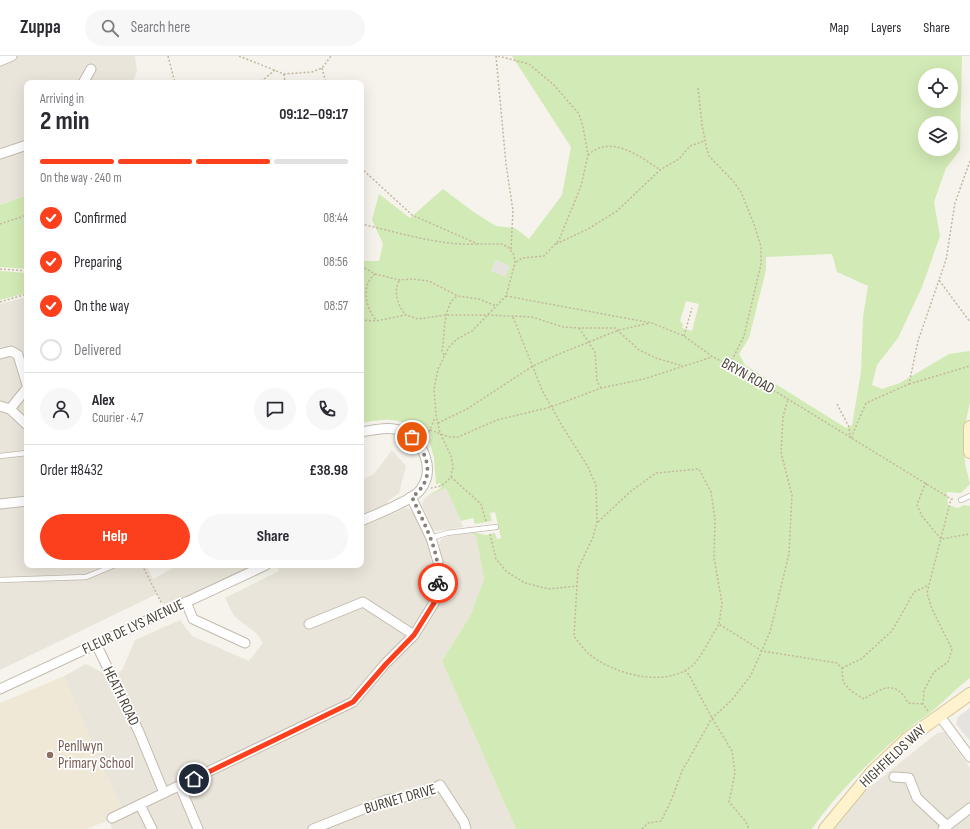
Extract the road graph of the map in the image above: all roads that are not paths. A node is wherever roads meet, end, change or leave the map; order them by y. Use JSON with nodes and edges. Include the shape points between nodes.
{"nodes":[{"id":1,"x":12,"y":56,"type":"edge"},
{"id":2,"x":0,"y":61,"type":"edge"},
{"id":3,"x":91,"y":69,"type":"dead end"},
{"id":4,"x":84,"y":80,"type":"edge"},
{"id":5,"x":24,"y":146,"type":"edge"},
{"id":6,"x":0,"y":154,"type":"edge"},
{"id":7,"x":0,"y":354,"type":"edge"},
{"id":8,"x":24,"y":375,"type":"edge"},
{"id":9,"x":24,"y":392,"type":"edge"},
{"id":10,"x":0,"y":406,"type":"edge"},
{"id":11,"x":10,"y":409,"type":"junction"},
{"id":12,"x":24,"y":422,"type":"edge"},
{"id":13,"x":970,"y":427,"type":"edge"},
{"id":14,"x":364,"y":431,"type":"edge"},
{"id":15,"x":970,"y":452,"type":"edge"},
{"id":16,"x":24,"y":453,"type":"edge"},
{"id":17,"x":0,"y":456,"type":"edge"},
{"id":18,"x":970,"y":496,"type":"edge"},
{"id":19,"x":412,"y":497,"type":"junction"},
{"id":20,"x":961,"y":500,"type":"road end"},
{"id":21,"x":24,"y":501,"type":"edge"},
{"id":22,"x":0,"y":504,"type":"edge"},
{"id":23,"x":364,"y":520,"type":"edge"},
{"id":24,"x":496,"y":526,"type":"dead end"},
{"id":25,"x":431,"y":538,"type":"junction"},
{"id":26,"x":108,"y":568,"type":"edge"},
{"id":27,"x":260,"y":568,"type":"edge"},
{"id":28,"x":0,"y":580,"type":"edge"},
{"id":29,"x":186,"y":602,"type":"junction"},
{"id":30,"x":309,"y":624,"type":"dead end"},
{"id":31,"x":414,"y":635,"type":"junction"},
{"id":32,"x":245,"y":643,"type":"dead end"},
{"id":33,"x":96,"y":644,"type":"junction"},
{"id":34,"x":0,"y":689,"type":"edge"},
{"id":35,"x":970,"y":694,"type":"edge"},
{"id":36,"x":937,"y":717,"type":"junction"},
{"id":37,"x":970,"y":757,"type":"edge"},
{"id":38,"x":894,"y":777,"type":"dead end"},
{"id":39,"x":180,"y":786,"type":"junction"},
{"id":40,"x":164,"y":793,"type":"junction"},
{"id":41,"x":140,"y":805,"type":"junction"},
{"id":42,"x":970,"y":808,"type":"edge"},
{"id":43,"x":112,"y":818,"type":"dead end"},
{"id":44,"x":944,"y":827,"type":"edge"},
{"id":45,"x":152,"y":829,"type":"edge"},
{"id":46,"x":198,"y":829,"type":"edge"},
{"id":47,"x":313,"y":829,"type":"edge"},
{"id":48,"x":466,"y":829,"type":"edge"},
{"id":49,"x":825,"y":829,"type":"edge"}],
"edges":[{"from":1,"to":2,"type":"street"},
{"from":3,"to":4,"type":"street"},
{"from":5,"to":6,"type":"street"},
{"from":7,"to":8,"type":"street","via":[[11,351],[18,355]]},
{"from":9,"to":11,"type":"street"},
{"from":10,"to":11,"type":"street"},
{"from":11,"to":12,"type":"street"},
{"from":13,"to":15,"type":"main road"},
{"from":14,"to":19,"type":"street","via":[[382,428],[403,431],[420,445],[427,464],[427,475],[420,491]]},
{"from":16,"to":17,"type":"lane"},
{"from":18,"to":20,"type":"lane"},
{"from":19,"to":23,"type":"street"},
{"from":19,"to":25,"type":"street"},
{"from":21,"to":22,"type":"street"},
{"from":24,"to":25,"type":"lane","via":[[447,532]]},
{"from":25,"to":31,"type":"street","via":[[438,562],[437,589],[434,603]]},
{"from":26,"to":28,"type":"lane","via":[[86,577]]},
{"from":27,"to":29,"type":"street","name":"FLEUR DE LYS AVENUE"},
{"from":29,"to":32,"type":"street","via":[[193,619]]},
{"from":29,"to":33,"type":"street","name":"FLEUR DE LYS AVENUE"},
{"from":30,"to":31,"type":"street","via":[[363,602]]},
{"from":31,"to":39,"type":"street","via":[[353,702]]},
{"from":33,"to":34,"type":"street","name":"FLEUR DE LYS AVENUE"},
{"from":33,"to":40,"type":"street","name":"HEATH ROAD","via":[[139,732]]},
{"from":35,"to":36,"type":"main road","name":"HIGHFIELDS WAY"},
{"from":36,"to":37,"type":"street"},
{"from":36,"to":49,"type":"main road","name":"HIGHFIELDS WAY","via":[[907,739],[873,771]]},
{"from":38,"to":44,"type":"street","via":[[909,778],[917,798]]},
{"from":39,"to":40,"type":"street"},
{"from":39,"to":46,"type":"street"},
{"from":40,"to":41,"type":"street"},
{"from":41,"to":43,"type":"street"},
{"from":41,"to":45,"type":"street"},
{"from":42,"to":44,"type":"street"},
{"from":47,"to":48,"type":"street","name":"BURNET DRIVE","via":[[386,800],[427,793],[440,785]]}]}
